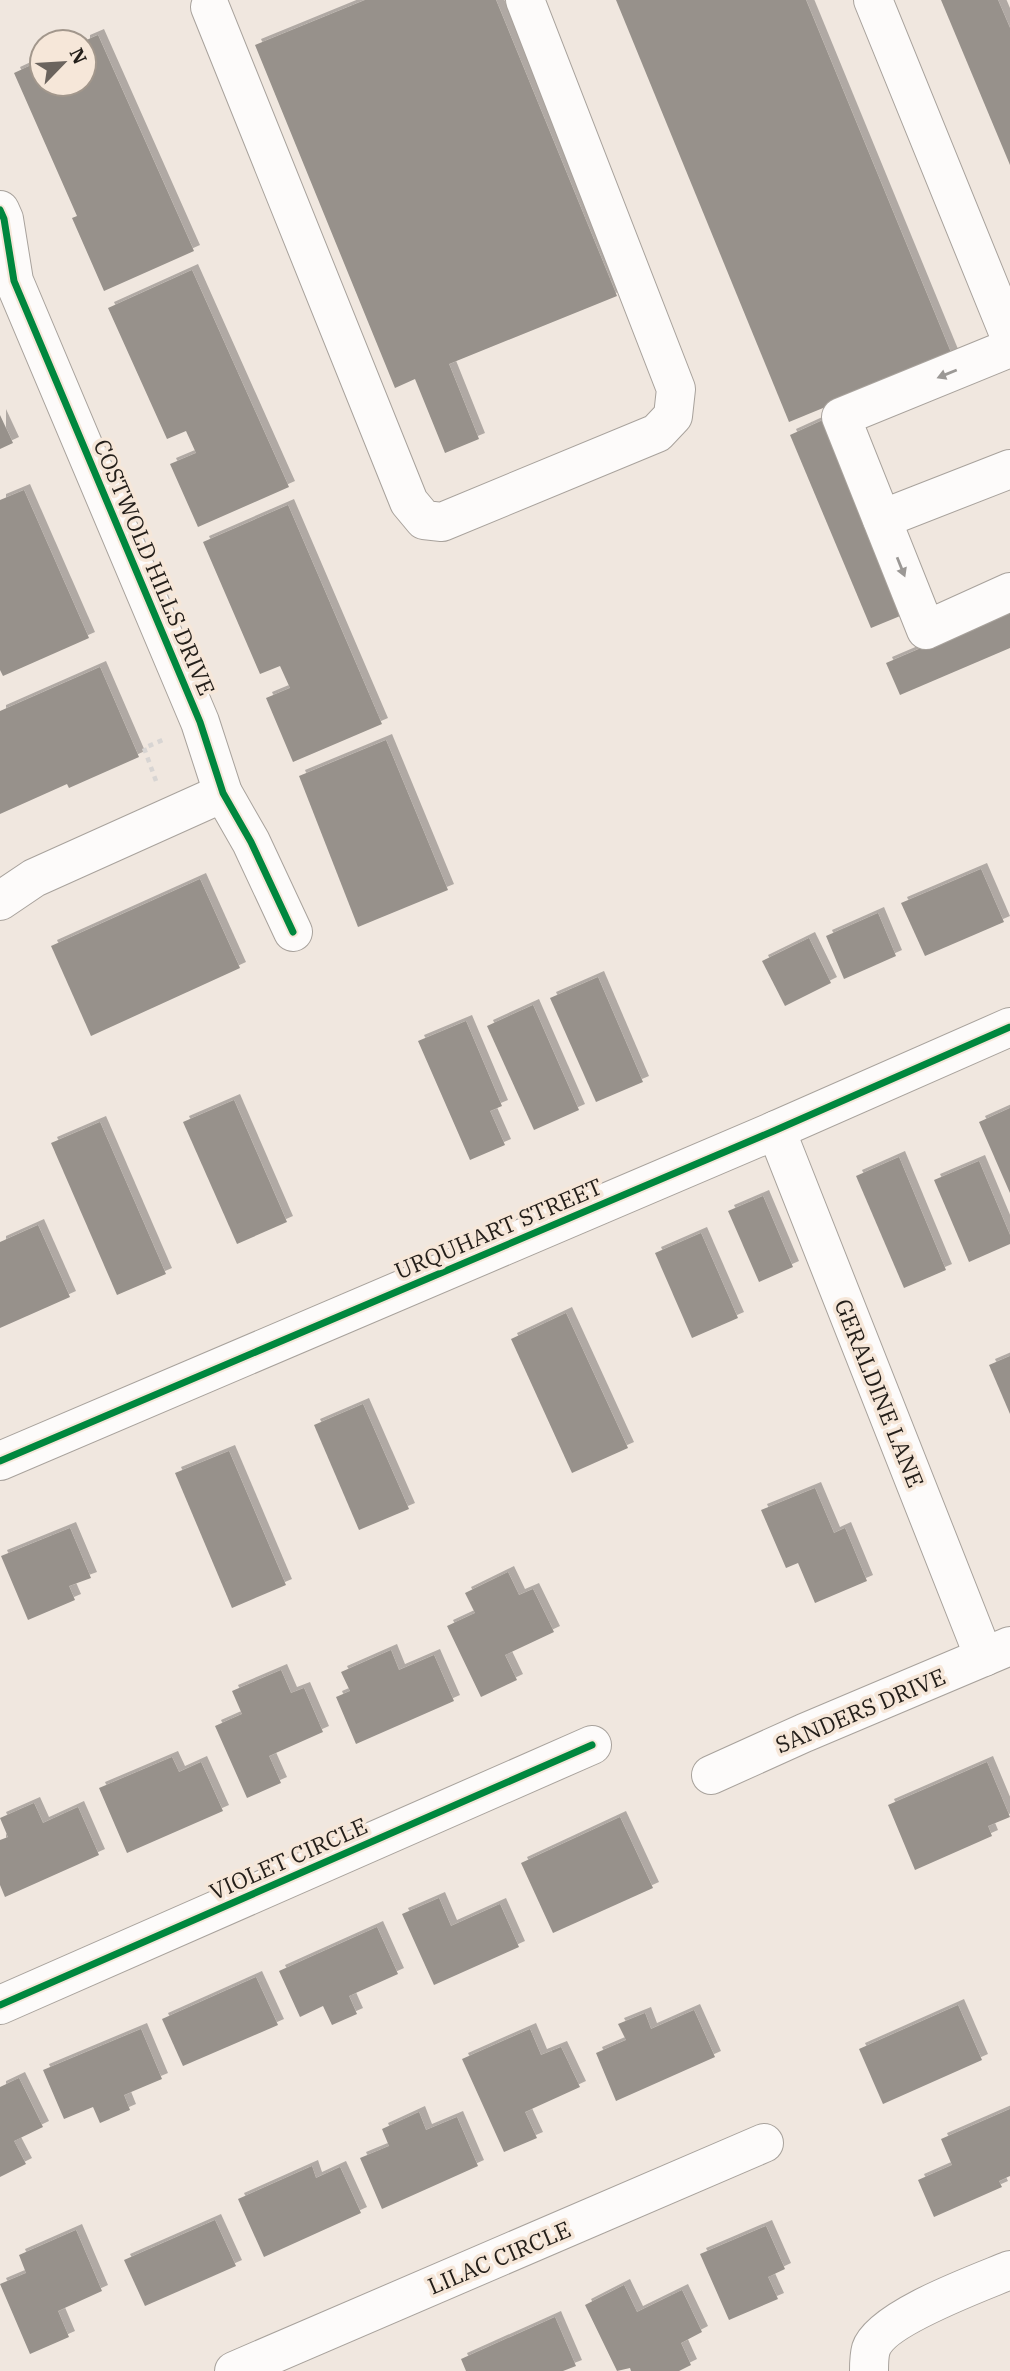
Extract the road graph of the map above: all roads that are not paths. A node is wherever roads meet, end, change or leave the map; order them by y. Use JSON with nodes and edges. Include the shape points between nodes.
{"nodes":[{"id":1,"x":525,"y":0,"type":"edge"},
{"id":2,"x":873,"y":0,"type":"edge"},
{"id":3,"x":214,"y":2,"type":"edge"},
{"id":4,"x":0,"y":210,"type":"edge"},
{"id":5,"x":7,"y":283,"type":"edge"},
{"id":6,"x":1010,"y":337,"type":"edge"},
{"id":7,"x":1010,"y":348,"type":"edge"},
{"id":8,"x":1010,"y":469,"type":"edge"},
{"id":9,"x":882,"y":519,"type":"junction"},
{"id":10,"x":1010,"y":592,"type":"edge"},
{"id":11,"x":223,"y":793,"type":"junction"},
{"id":12,"x":0,"y":901,"type":"edge"},
{"id":13,"x":293,"y":932,"type":"dead end"},
{"id":14,"x":1010,"y":1027,"type":"edge"},
{"id":15,"x":776,"y":1130,"type":"junction"},
{"id":16,"x":0,"y":1461,"type":"edge"},
{"id":17,"x":997,"y":1652,"type":"edge"},
{"id":18,"x":592,"y":1745,"type":"dead end"},
{"id":19,"x":711,"y":1775,"type":"dead end"},
{"id":20,"x":0,"y":2005,"type":"edge"},
{"id":21,"x":765,"y":2143,"type":"dead end"},
{"id":22,"x":1010,"y":2270,"type":"edge"},
{"id":23,"x":870,"y":2359,"type":"edge"},
{"id":24,"x":234,"y":2371,"type":"edge"}],
"edges":[{"from":1,"to":3,"type":"street","via":[[676,389],[673,416],[657,433],[442,522],[424,520],[410,502]]},
{"from":2,"to":6,"type":"street"},
{"from":4,"to":5,"type":"street","name":"COSTWOLD HILLS DRIVE"},
{"from":5,"to":11,"type":"street","name":"COSTWOLD HILLS DRIVE","via":[[200,722]]},
{"from":7,"to":9,"type":"street","one_way":true,"via":[[841,416]]},
{"from":8,"to":9,"type":"street"},
{"from":9,"to":10,"type":"street","one_way":true,"via":[[926,630]]},
{"from":11,"to":12,"type":"street","via":[[34,878]]},
{"from":11,"to":13,"type":"street","name":"COSTWOLD HILLS DRIVE"},
{"from":14,"to":15,"type":"street","name":"URQUHART STREET"},
{"from":15,"to":16,"type":"street","name":"URQUHART STREET"},
{"from":15,"to":17,"type":"street","name":"GERALDINE LANE"},
{"from":17,"to":19,"type":"street","name":"SANDERS DRIVE"},
{"from":18,"to":20,"type":"street","name":"VIOLET CIRCLE"},
{"from":21,"to":24,"type":"street","name":"LILAC CIRCLE"},
{"from":22,"to":23,"type":"street","via":[[894,2324]]}]}
